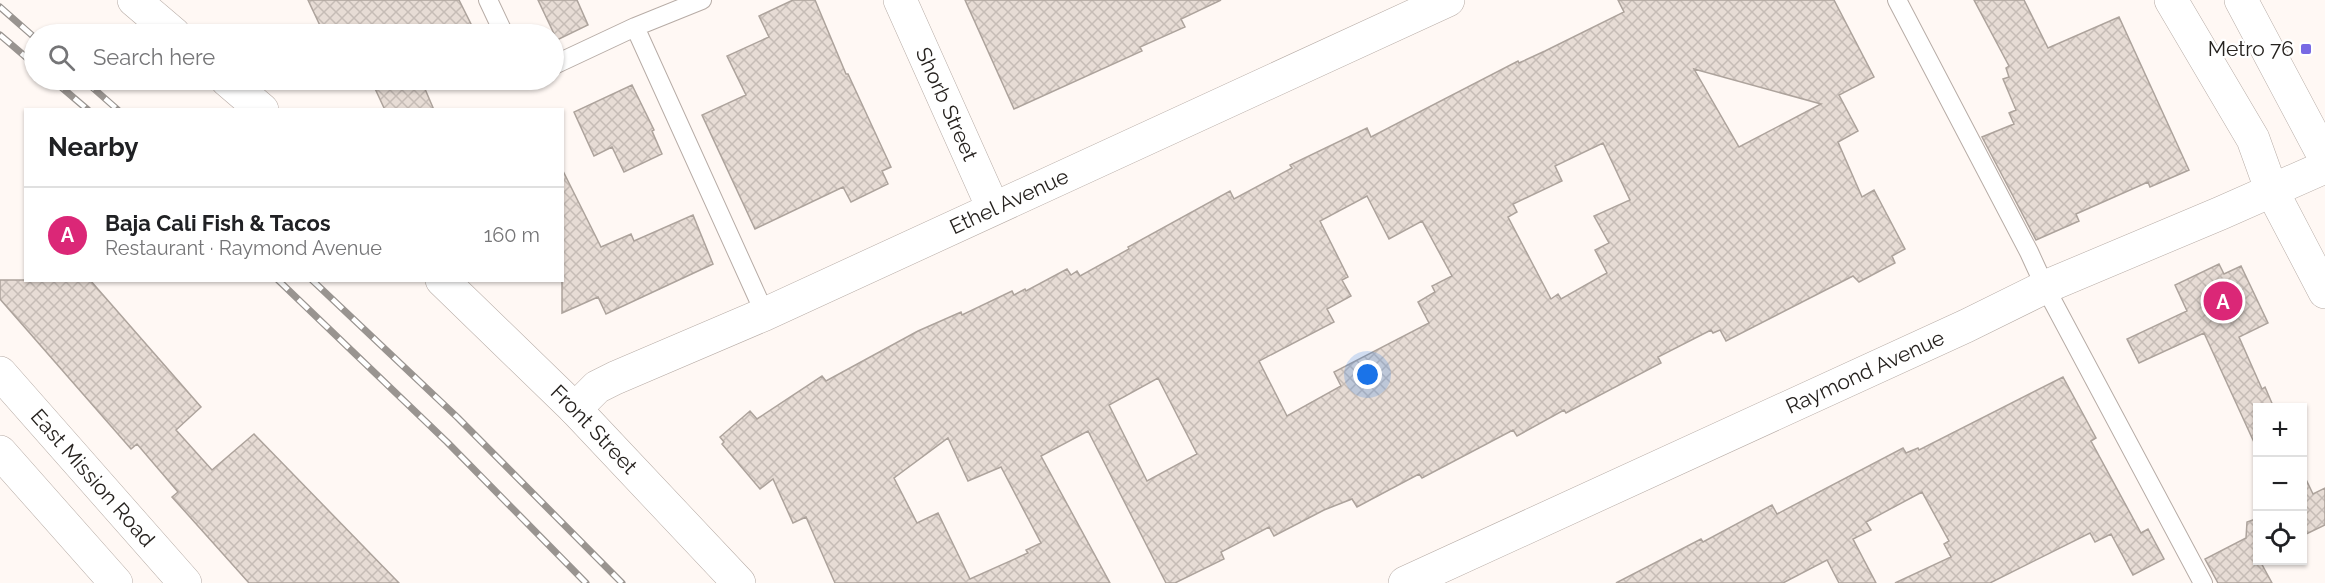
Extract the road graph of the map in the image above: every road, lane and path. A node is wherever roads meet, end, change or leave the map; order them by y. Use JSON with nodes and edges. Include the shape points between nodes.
{"nodes":[{"id":1,"x":134,"y":0,"type":"edge"},
{"id":2,"x":488,"y":0,"type":"edge"},
{"id":3,"x":702,"y":0,"type":"edge"},
{"id":4,"x":900,"y":0,"type":"edge"},
{"id":5,"x":1448,"y":0,"type":"edge"},
{"id":6,"x":1897,"y":0,"type":"edge"},
{"id":7,"x":2171,"y":0,"type":"edge"},
{"id":8,"x":2241,"y":0,"type":"edge"},
{"id":9,"x":1404,"y":9,"type":"edge"},
{"id":10,"x":162,"y":24,"type":"edge"},
{"id":11,"x":499,"y":24,"type":"edge"},
{"id":12,"x":636,"y":27,"type":"junction"},
{"id":13,"x":564,"y":59,"type":"edge"},
{"id":14,"x":239,"y":90,"type":"edge"},
{"id":15,"x":260,"y":108,"type":"edge"},
{"id":16,"x":2325,"y":158,"type":"edge"},
{"id":17,"x":2325,"y":167,"type":"edge"},
{"id":18,"x":2271,"y":189,"type":"junction"},
{"id":19,"x":993,"y":208,"type":"junction"},
{"id":20,"x":444,"y":282,"type":"edge"},
{"id":21,"x":2045,"y":287,"type":"junction"},
{"id":22,"x":2325,"y":292,"type":"edge"},
{"id":23,"x":765,"y":314,"type":"junction"},
{"id":24,"x":0,"y":373,"type":"edge"},
{"id":25,"x":574,"y":410,"type":"junction"},
{"id":26,"x":0,"y":452,"type":"edge"},
{"id":27,"x":116,"y":583,"type":"edge"},
{"id":28,"x":185,"y":583,"type":"edge"},
{"id":29,"x":739,"y":583,"type":"edge"},
{"id":30,"x":1405,"y":583,"type":"edge"},
{"id":31,"x":2203,"y":583,"type":"edge"}],
"edges":[{"from":1,"to":10,"type":"street"},
{"from":2,"to":11,"type":"lane"},
{"from":3,"to":12,"type":"lane"},
{"from":4,"to":19,"type":"street","name":"Shorb Street"},
{"from":5,"to":9,"type":"street","name":"Ethel Avenue"},
{"from":6,"to":21,"type":"lane"},
{"from":7,"to":18,"type":"street","via":[[2253,139]]},
{"from":8,"to":16,"type":"street"},
{"from":9,"to":19,"type":"street","name":"Ethel Avenue"},
{"from":12,"to":13,"type":"lane"},
{"from":12,"to":23,"type":"lane"},
{"from":14,"to":15,"type":"street"},
{"from":17,"to":18,"type":"street","name":"Raymond Avenue"},
{"from":18,"to":21,"type":"street","name":"Raymond Avenue"},
{"from":18,"to":22,"type":"street"},
{"from":19,"to":23,"type":"street","name":"Ethel Avenue"},
{"from":20,"to":25,"type":"street","name":"Front Street"},
{"from":21,"to":30,"type":"street","name":"Raymond Avenue"},
{"from":21,"to":31,"type":"lane"},
{"from":23,"to":25,"type":"street","name":"Ethel Avenue","via":[[597,387]]},
{"from":24,"to":28,"type":"street","name":"East Mission Road"},
{"from":25,"to":29,"type":"street","name":"Front Street"},
{"from":26,"to":27,"type":"street"}]}
